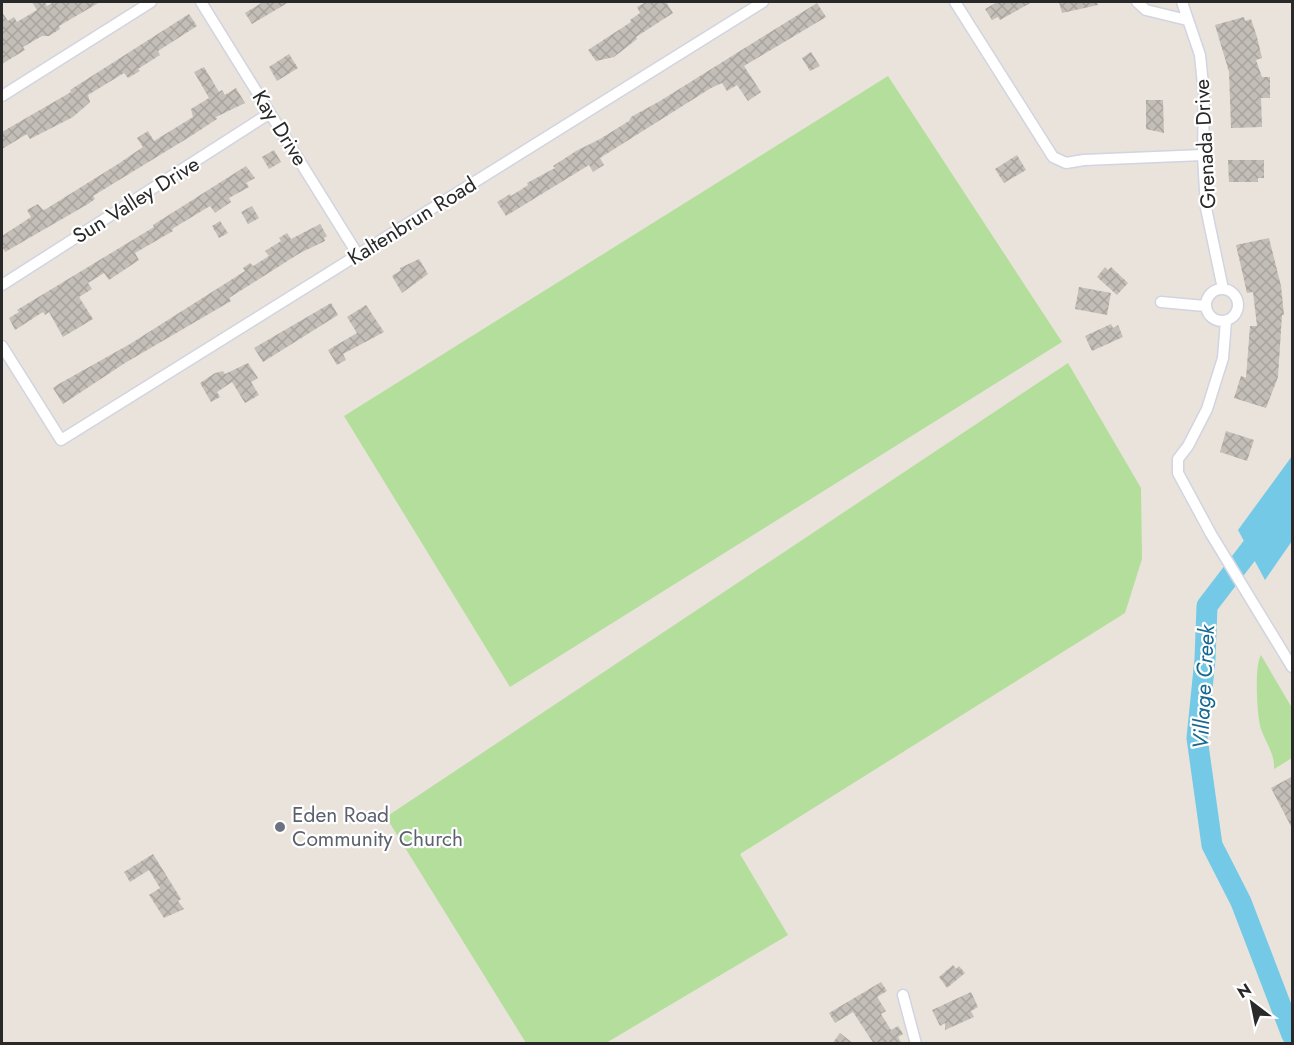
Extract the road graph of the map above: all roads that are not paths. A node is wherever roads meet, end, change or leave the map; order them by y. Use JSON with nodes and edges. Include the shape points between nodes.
{"nodes":[{"id":1,"x":151,"y":2,"type":"edge"},
{"id":2,"x":201,"y":2,"type":"edge"},
{"id":3,"x":763,"y":2,"type":"edge"},
{"id":4,"x":955,"y":2,"type":"edge"},
{"id":5,"x":1137,"y":2,"type":"edge"},
{"id":6,"x":1182,"y":2,"type":"edge"},
{"id":7,"x":1187,"y":20,"type":"junction"},
{"id":8,"x":2,"y":96,"type":"edge"},
{"id":9,"x":270,"y":114,"type":"junction"},
{"id":10,"x":1203,"y":155,"type":"junction"},
{"id":11,"x":358,"y":255,"type":"junction"},
{"id":12,"x":2,"y":285,"type":"edge"},
{"id":13,"x":1224,"y":289,"type":"junction"},
{"id":14,"x":1161,"y":302,"type":"dead end"},
{"id":15,"x":1205,"y":306,"type":"junction"},
{"id":16,"x":1226,"y":321,"type":"junction"},
{"id":17,"x":2,"y":346,"type":"edge"},
{"id":18,"x":1293,"y":666,"type":"edge"},
{"id":19,"x":903,"y":995,"type":"dead end"},
{"id":20,"x":915,"y":1044,"type":"edge"}],
"edges":[{"from":1,"to":8,"type":"street"},
{"from":2,"to":9,"type":"street","name":"Kay Drive"},
{"from":3,"to":11,"type":"street","name":"Kaltenbrun Road"},
{"from":4,"to":10,"type":"street","via":[[1053,157],[1066,163]]},
{"from":5,"to":7,"type":"street","via":[[1146,10]]},
{"from":6,"to":7,"type":"street","name":"Grenada Drive"},
{"from":7,"to":10,"type":"street","name":"Grenada Drive","via":[[1200,55]]},
{"from":9,"to":11,"type":"street","name":"Kay Drive"},
{"from":9,"to":12,"type":"street","name":"Sun Valley Drive"},
{"from":10,"to":13,"type":"street","name":"Grenada Drive","via":[[1206,208]]},
{"from":11,"to":17,"type":"street","name":"Kaltenbrun Road","via":[[61,440]]},
{"from":13,"to":15,"type":"street","via":[[1210,293]]},
{"from":13,"to":16,"type":"street","name":"Grenada Drive","via":[[1234,294],[1238,305],[1235,315]]},
{"from":14,"to":15,"type":"street"},
{"from":15,"to":16,"type":"street","via":[[1212,319]]},
{"from":16,"to":18,"type":"street","name":"Grenada Drive","via":[[1223,358],[1207,409],[1178,459],[1178,473]]},
{"from":19,"to":20,"type":"street"}]}
